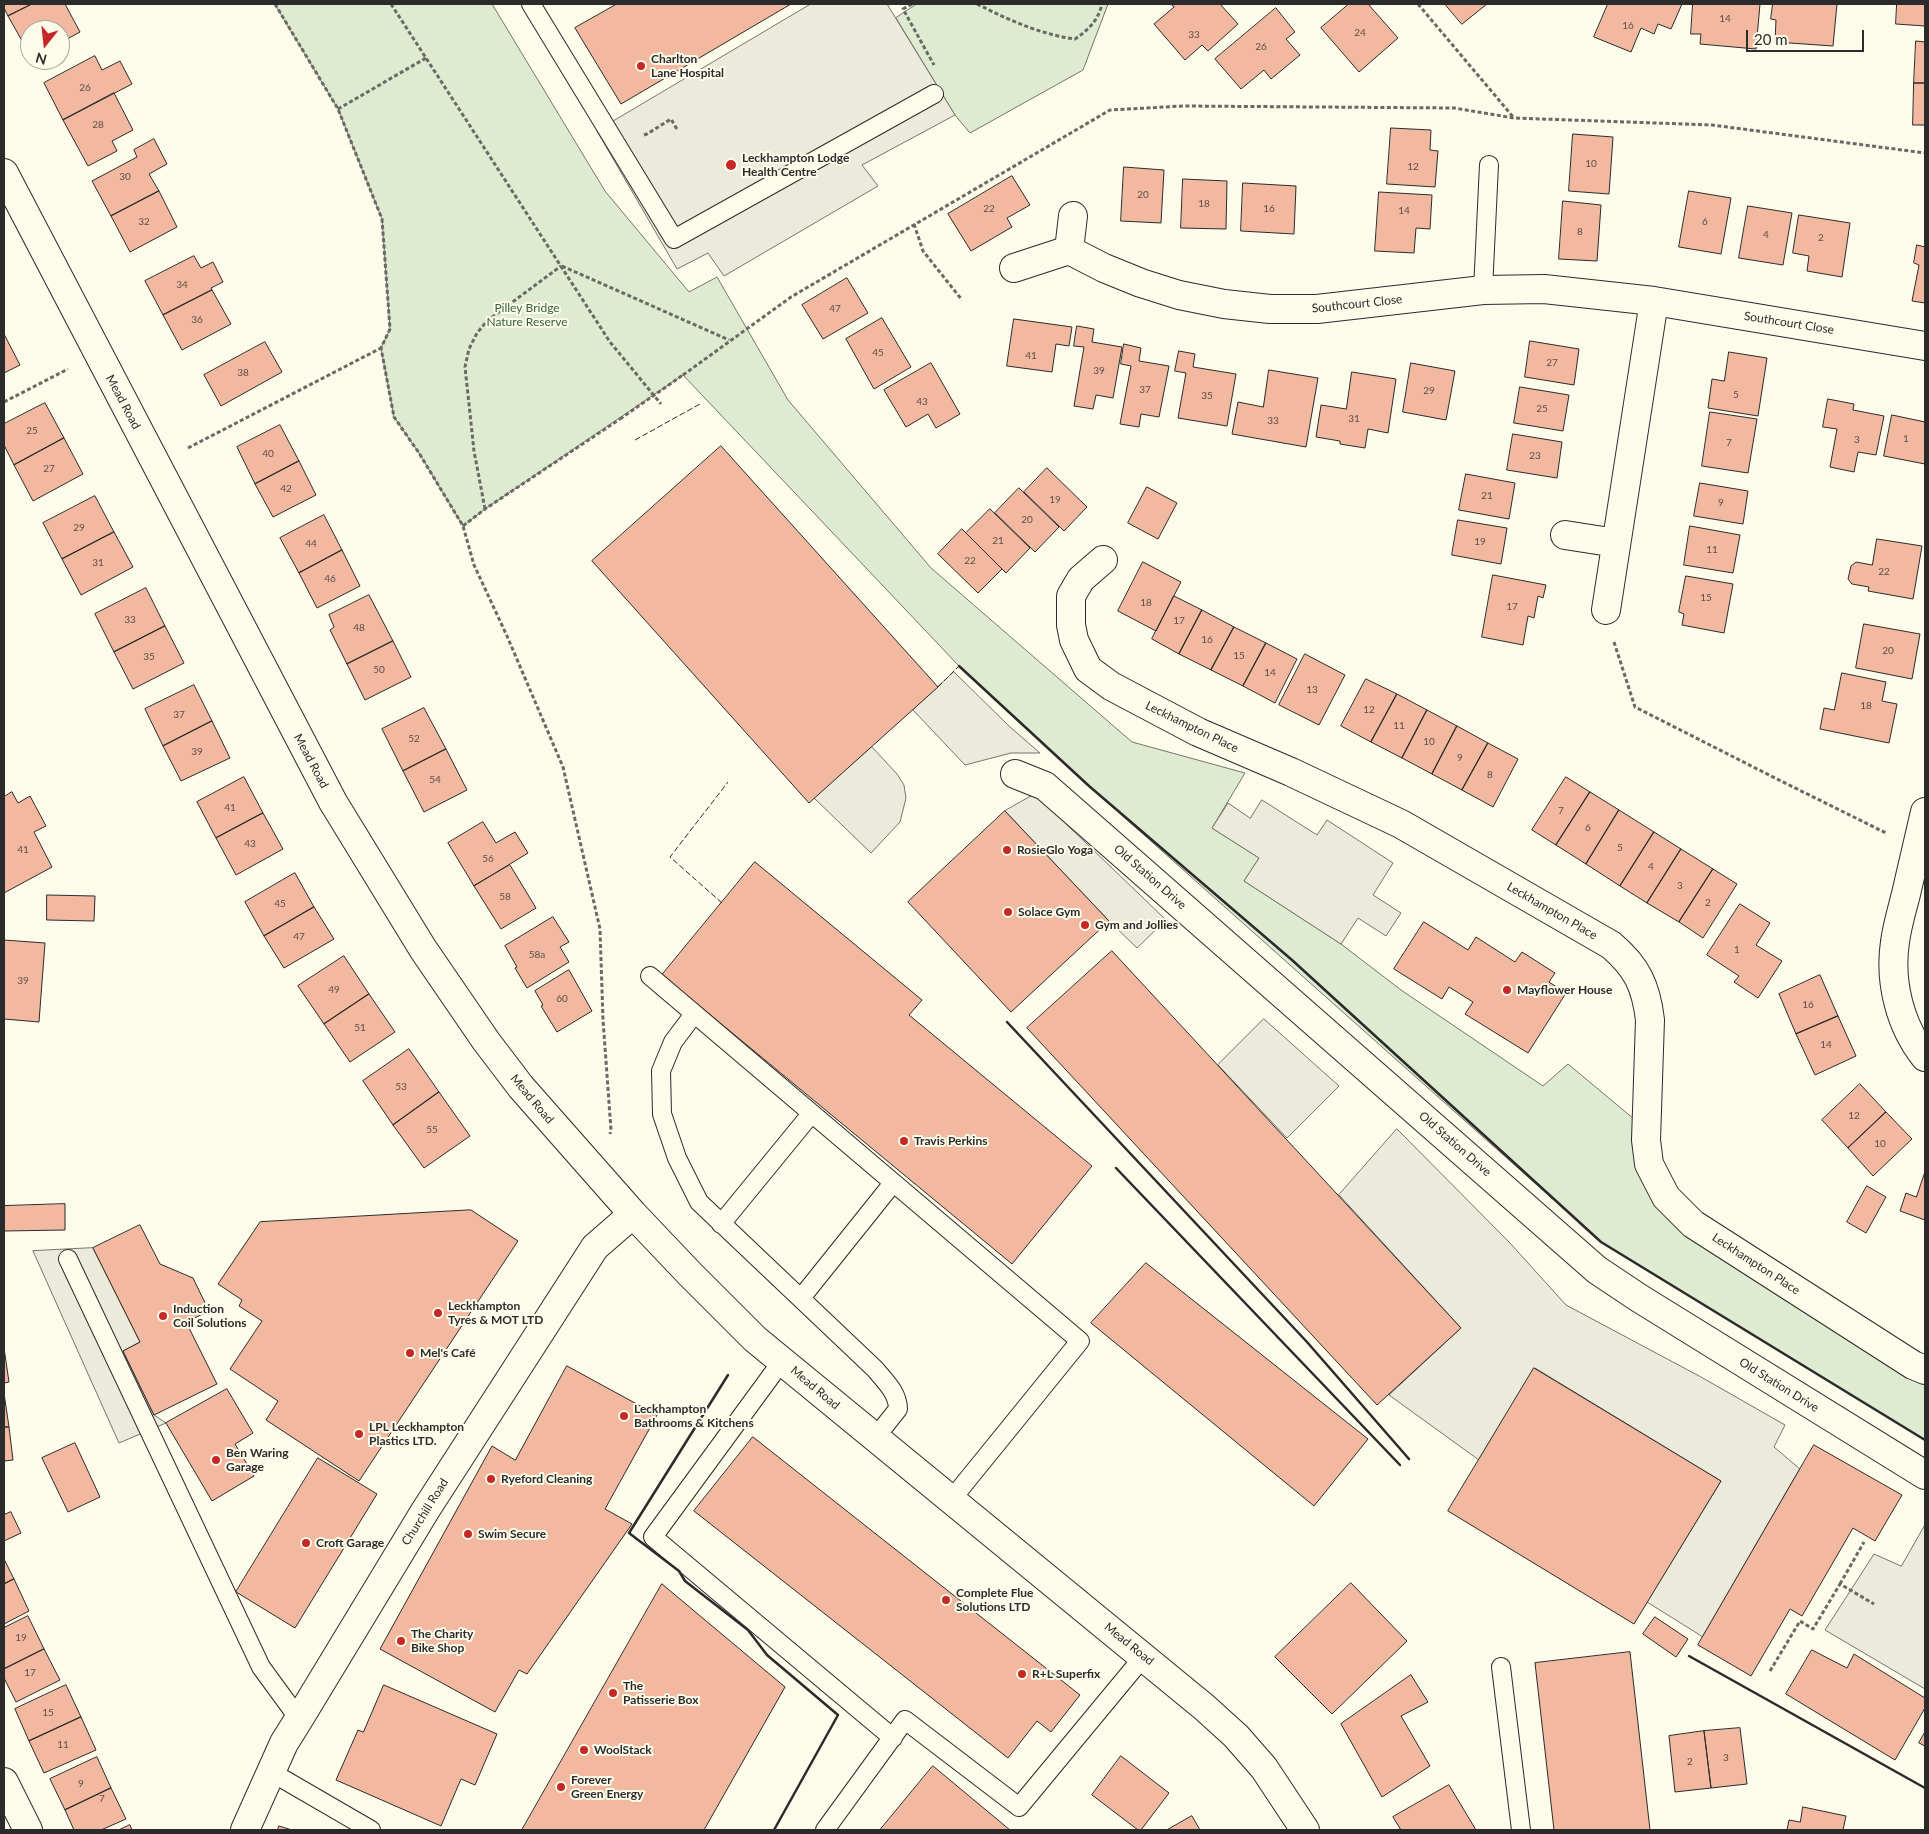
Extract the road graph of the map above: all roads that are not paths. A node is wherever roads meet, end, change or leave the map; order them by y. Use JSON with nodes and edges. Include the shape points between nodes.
{"nodes":[{"id":1,"x":532,"y":4,"type":"edge"},
{"id":2,"x":934,"y":94,"type":"dead end"},
{"id":3,"x":1489,"y":165,"type":"dead end"},
{"id":4,"x":4,"y":173,"type":"edge"},
{"id":5,"x":1073,"y":216,"type":"dead end"},
{"id":6,"x":1069,"y":250,"type":"junction"},
{"id":7,"x":1014,"y":268,"type":"dead end"},
{"id":8,"x":1483,"y":290,"type":"junction"},
{"id":9,"x":1654,"y":301,"type":"junction"},
{"id":10,"x":1925,"y":346,"type":"edge"},
{"id":11,"x":1565,"y":535,"type":"dead end"},
{"id":12,"x":1616,"y":542,"type":"junction"},
{"id":13,"x":1103,"y":560,"type":"dead end"},
{"id":14,"x":1606,"y":610,"type":"road end"},
{"id":15,"x":1015,"y":774,"type":"dead end"},
{"id":16,"x":1925,"y":812,"type":"edge"},
{"id":17,"x":650,"y":976,"type":"dead end"},
{"id":18,"x":694,"y":1014,"type":"junction"},
{"id":19,"x":1925,"y":1057,"type":"edge"},
{"id":20,"x":811,"y":1114,"type":"junction"},
{"id":21,"x":893,"y":1183,"type":"junction"},
{"id":22,"x":633,"y":1214,"type":"junction"},
{"id":23,"x":722,"y":1224,"type":"junction"},
{"id":24,"x":68,"y":1259,"type":"dead end"},
{"id":25,"x":800,"y":1298,"type":"junction"},
{"id":26,"x":782,"y":1361,"type":"junction"},
{"id":27,"x":1925,"y":1370,"type":"edge"},
{"id":28,"x":876,"y":1438,"type":"junction"},
{"id":29,"x":1925,"y":1475,"type":"edge"},
{"id":30,"x":951,"y":1500,"type":"junction"},
{"id":31,"x":1144,"y":1656,"type":"junction"},
{"id":32,"x":1501,"y":1667,"type":"dead end"},
{"id":33,"x":299,"y":1719,"type":"junction"},
{"id":34,"x":893,"y":1738,"type":"junction"},
{"id":35,"x":271,"y":1772,"type":"junction"},
{"id":36,"x":4,"y":1782,"type":"edge"},
{"id":37,"x":28,"y":1830,"type":"edge"},
{"id":38,"x":245,"y":1830,"type":"edge"},
{"id":39,"x":371,"y":1830,"type":"edge"},
{"id":40,"x":825,"y":1830,"type":"edge"},
{"id":41,"x":1305,"y":1830,"type":"edge"},
{"id":42,"x":1521,"y":1830,"type":"edge"}],
"edges":[{"from":1,"to":2,"type":"lane","via":[[674,238]]},
{"from":3,"to":8,"type":"lane"},
{"from":4,"to":22,"type":"street","name":"Mead Road","via":[[333,802],[380,880],[486,1041],[521,1087]]},
{"from":5,"to":6,"type":"street"},
{"from":6,"to":7,"type":"street"},
{"from":6,"to":8,"type":"street","name":"Southcourt Close","via":[[1104,268],[1178,295],[1270,309],[1317,309]]},
{"from":8,"to":9,"type":"street","name":"Southcourt Close","via":[[1544,289]]},
{"from":9,"to":10,"type":"street","name":"Southcourt Close"},
{"from":9,"to":12,"type":"street"},
{"from":11,"to":12,"type":"street"},
{"from":12,"to":14,"type":"street"},
{"from":13,"to":27,"type":"street","name":"Leckhampton Place","via":[[1081,578],[1071,596],[1074,640],[1088,669],[1111,686],[1198,732],[1401,824],[1617,950],[1634,968],[1648,1001],[1646,1140],[1649,1164],[1666,1197],[1693,1224]]},
{"from":15,"to":29,"type":"street","name":"Old Station Drive","via":[[1045,786],[1597,1270]]},
{"from":16,"to":19,"type":"street","via":[[1895,942],[1893,970],[1897,998],[1906,1024]]},
{"from":17,"to":18,"type":"lane"},
{"from":18,"to":20,"type":"lane"},
{"from":18,"to":23,"type":"lane","via":[[673,1042],[661,1071],[662,1114],[677,1158],[699,1202]]},
{"from":20,"to":21,"type":"lane"},
{"from":20,"to":23,"type":"lane"},
{"from":21,"to":25,"type":"lane"},
{"from":21,"to":30,"type":"lane","via":[[1080,1341]]},
{"from":22,"to":26,"type":"street","name":"Mead Road","via":[[755,1339]]},
{"from":22,"to":33,"type":"street","name":"Churchill Road","via":[[595,1247],[425,1511]]},
{"from":23,"to":25,"type":"lane"},
{"from":24,"to":33,"type":"lane","via":[[261,1667]]},
{"from":25,"to":28,"type":"lane","via":[[875,1369],[898,1399],[898,1409]]},
{"from":26,"to":28,"type":"street","name":"Mead Road"},
{"from":26,"to":34,"type":"lane","via":[[652,1537]]},
{"from":28,"to":30,"type":"street","name":"Mead Road"},
{"from":30,"to":31,"type":"street","name":"Mead Road"},
{"from":31,"to":34,"type":"lane","via":[[1019,1807],[906,1720]]},
{"from":31,"to":41,"type":"street","name":"Mead Road","via":[[1236,1736],[1264,1768]]},
{"from":32,"to":42,"type":"lane"},
{"from":33,"to":35,"type":"street","name":"Churchill Road"},
{"from":34,"to":40,"type":"lane"},
{"from":35,"to":38,"type":"street","name":"Churchill Road"},
{"from":35,"to":39,"type":"lane"},
{"from":36,"to":37,"type":"street"}]}
